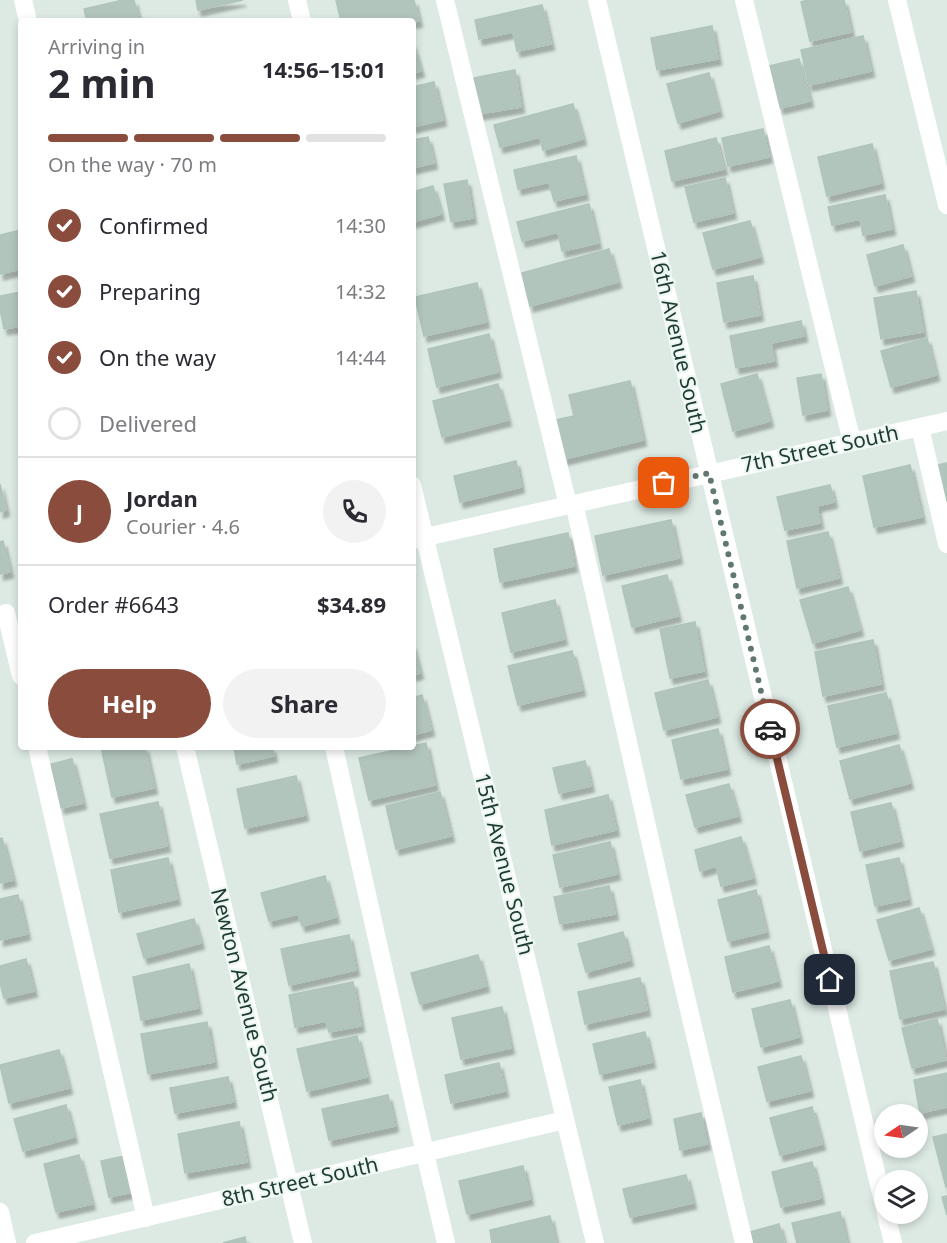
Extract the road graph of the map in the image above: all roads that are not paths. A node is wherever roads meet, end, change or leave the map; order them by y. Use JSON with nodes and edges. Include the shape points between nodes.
{"nodes":[{"id":1,"x":23,"y":0,"type":"edge"},
{"id":2,"x":297,"y":0,"type":"edge"},
{"id":3,"x":445,"y":0,"type":"edge"},
{"id":4,"x":597,"y":0,"type":"edge"},
{"id":5,"x":744,"y":0,"type":"edge"},
{"id":6,"x":897,"y":0,"type":"edge"},
{"id":7,"x":27,"y":18,"type":"edge"},
{"id":8,"x":301,"y":18,"type":"edge"},
{"id":9,"x":947,"y":205,"type":"edge"},
{"id":10,"x":947,"y":421,"type":"edge"},
{"id":11,"x":920,"y":427,"type":"junction"},
{"id":12,"x":852,"y":442,"type":"junction"},
{"id":13,"x":709,"y":473,"type":"junction"},
{"id":14,"x":571,"y":504,"type":"junction"},
{"id":15,"x":416,"y":515,"type":"edge"},
{"id":16,"x":419,"y":538,"type":"edge"},
{"id":17,"x":947,"y":544,"type":"edge"},
{"id":18,"x":9,"y":613,"type":"edge"},
{"id":19,"x":18,"y":660,"type":"edge"},
{"id":20,"x":38,"y":750,"type":"edge"},
{"id":21,"x":186,"y":750,"type":"edge"},
{"id":22,"x":335,"y":750,"type":"edge"},
{"id":23,"x":566,"y":1120,"type":"junction"},
{"id":24,"x":425,"y":1153,"type":"junction"},
{"id":25,"x":875,"y":1170,"type":"edge"},
{"id":26,"x":290,"y":1185,"type":"junction"},
{"id":27,"x":0,"y":1212,"type":"edge"},
{"id":28,"x":146,"y":1218,"type":"junction"},
{"id":29,"x":888,"y":1224,"type":"edge"},
{"id":30,"x":7,"y":1243,"type":"edge"},
{"id":31,"x":35,"y":1243,"type":"edge"},
{"id":32,"x":303,"y":1243,"type":"edge"},
{"id":33,"x":446,"y":1243,"type":"edge"},
{"id":34,"x":595,"y":1243,"type":"edge"},
{"id":35,"x":744,"y":1243,"type":"edge"},
{"id":36,"x":893,"y":1243,"type":"edge"}],
"edges":[{"from":1,"to":7,"type":"street"},
{"from":2,"to":8,"type":"street"},
{"from":3,"to":14,"type":"street"},
{"from":4,"to":13,"type":"street","name":"16th Avenue South"},
{"from":5,"to":12,"type":"street"},
{"from":6,"to":9,"type":"street"},
{"from":10,"to":11,"type":"street","name":"7th Street South"},
{"from":11,"to":12,"type":"street","name":"7th Street South"},
{"from":11,"to":17,"type":"street"},
{"from":12,"to":13,"type":"street","name":"7th Street South"},
{"from":13,"to":14,"type":"street","name":"7th Street South"},
{"from":13,"to":25,"type":"street","name":"16th Avenue South"},
{"from":14,"to":16,"type":"street","name":"7th Street South"},
{"from":14,"to":35,"type":"street"},
{"from":15,"to":16,"type":"street","name":"15th Avenue South"},
{"from":16,"to":23,"type":"street","name":"15th Avenue South"},
{"from":18,"to":19,"type":"street"},
{"from":20,"to":28,"type":"street"},
{"from":21,"to":26,"type":"street","name":"Newton Avenue South"},
{"from":22,"to":24,"type":"street"},
{"from":23,"to":24,"type":"street","name":"8th Street South"},
{"from":23,"to":34,"type":"street","name":"15th Avenue South"},
{"from":24,"to":26,"type":"street","name":"8th Street South"},
{"from":24,"to":33,"type":"street"},
{"from":26,"to":28,"type":"street","name":"8th Street South"},
{"from":26,"to":32,"type":"street","name":"Newton Avenue South"},
{"from":27,"to":30,"type":"street"},
{"from":28,"to":31,"type":"street","name":"8th Street South"},
{"from":29,"to":36,"type":"street","name":"16th Avenue South"}]}
